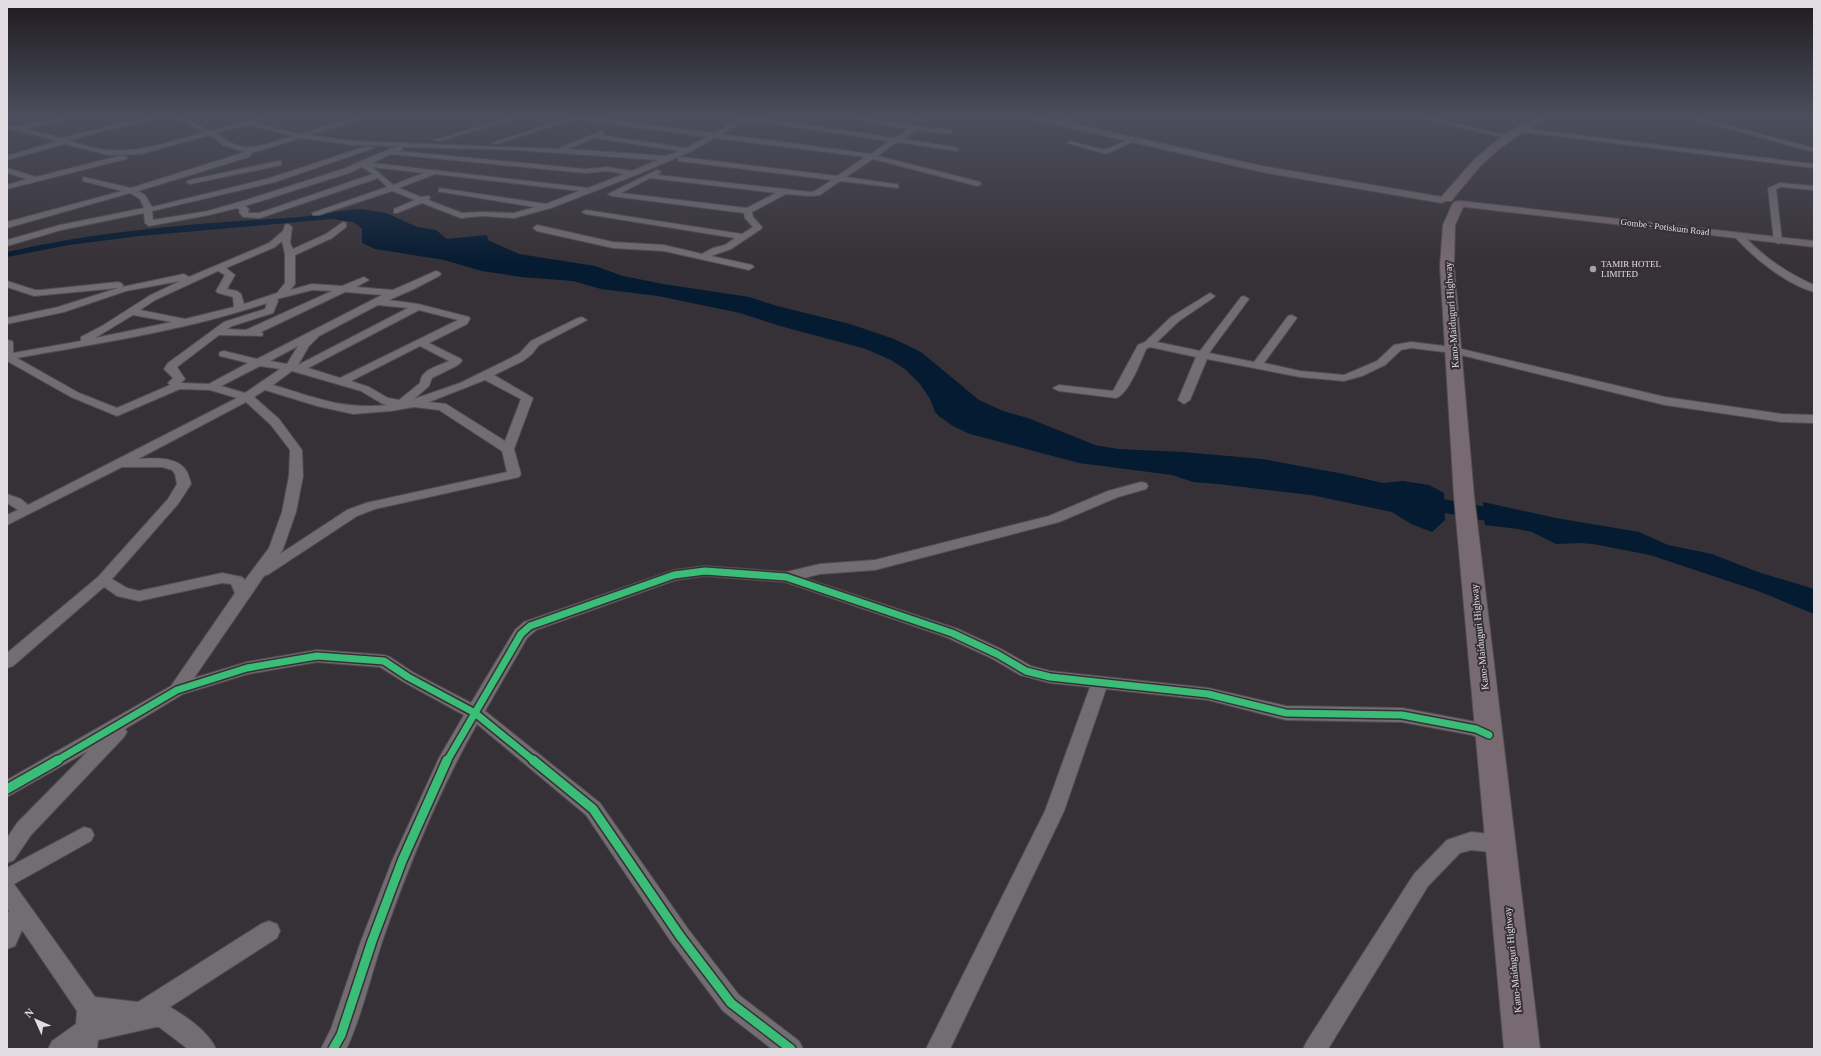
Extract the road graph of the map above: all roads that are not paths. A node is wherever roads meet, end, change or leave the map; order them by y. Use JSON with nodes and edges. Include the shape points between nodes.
{"nodes":[{"id":1,"x":95,"y":164,"type":"edge"},
{"id":2,"x":215,"y":164,"type":"edge"},
{"id":3,"x":272,"y":164,"type":"edge"},
{"id":4,"x":317,"y":164,"type":"edge"},
{"id":5,"x":363,"y":164,"type":"joint"},
{"id":6,"x":365,"y":164,"type":"edge"},
{"id":7,"x":516,"y":164,"type":"edge"},
{"id":8,"x":594,"y":164,"type":"edge"},
{"id":9,"x":654,"y":164,"type":"edge"},
{"id":10,"x":672,"y":164,"type":"edge"},
{"id":11,"x":718,"y":164,"type":"edge"},
{"id":12,"x":859,"y":164,"type":"edge"},
{"id":13,"x":902,"y":164,"type":"edge"},
{"id":14,"x":1241,"y":164,"type":"edge"},
{"id":15,"x":1477,"y":164,"type":"edge"},
{"id":16,"x":1800,"y":164,"type":"edge"},
{"id":17,"x":1814,"y":166,"type":"edge"},
{"id":18,"x":7,"y":170,"type":"edge"},
{"id":19,"x":591,"y":170,"type":"junction"},
{"id":20,"x":434,"y":172,"type":"junction"},
{"id":21,"x":633,"y":173,"type":"junction"},
{"id":22,"x":182,"y":174,"type":"junction"},
{"id":23,"x":379,"y":175,"type":"junction"},
{"id":24,"x":471,"y":176,"type":"junction"},
{"id":25,"x":648,"y":176,"type":"junction"},
{"id":26,"x":838,"y":178,"type":"junction"},
{"id":27,"x":86,"y":179,"type":"dead end"},
{"id":28,"x":36,"y":180,"type":"junction"},
{"id":29,"x":190,"y":182,"type":"junction"},
{"id":30,"x":977,"y":184,"type":"dead end"},
{"id":31,"x":894,"y":186,"type":"dead end"},
{"id":32,"x":7,"y":187,"type":"edge"},
{"id":33,"x":560,"y":187,"type":"junction"},
{"id":34,"x":392,"y":188,"type":"junction"},
{"id":35,"x":1814,"y":188,"type":"edge"},
{"id":36,"x":442,"y":190,"type":"junction"},
{"id":37,"x":591,"y":190,"type":"junction"},
{"id":38,"x":130,"y":191,"type":"junction"},
{"id":39,"x":783,"y":192,"type":"junction"},
{"id":40,"x":195,"y":199,"type":"junction"},
{"id":41,"x":421,"y":200,"type":"junction"},
{"id":42,"x":524,"y":202,"type":"junction"},
{"id":43,"x":1453,"y":202,"type":"junction"},
{"id":44,"x":237,"y":205,"type":"junction"},
{"id":45,"x":548,"y":206,"type":"junction"},
{"id":46,"x":148,"y":210,"type":"junction"},
{"id":47,"x":397,"y":211,"type":"dead end"},
{"id":48,"x":748,"y":211,"type":"junction"},
{"id":49,"x":586,"y":212,"type":"dead end"},
{"id":50,"x":209,"y":213,"type":"junction"},
{"id":51,"x":316,"y":213,"type":"dead end"},
{"id":52,"x":96,"y":214,"type":"junction"},
{"id":53,"x":343,"y":225,"type":"dead end"},
{"id":54,"x":7,"y":226,"type":"edge"},
{"id":55,"x":537,"y":228,"type":"dead end"},
{"id":56,"x":7,"y":231,"type":"edge"},
{"id":57,"x":1739,"y":236,"type":"junction"},
{"id":58,"x":27,"y":237,"type":"junction"},
{"id":59,"x":745,"y":237,"type":"junction"},
{"id":60,"x":1778,"y":241,"type":"junction"},
{"id":61,"x":7,"y":243,"type":"edge"},
{"id":62,"x":1814,"y":244,"type":"edge"},
{"id":63,"x":290,"y":254,"type":"junction"},
{"id":64,"x":704,"y":256,"type":"junction"},
{"id":65,"x":749,"y":267,"type":"dead end"},
{"id":66,"x":213,"y":269,"type":"junction"},
{"id":67,"x":436,"y":274,"type":"dead end"},
{"id":68,"x":170,"y":280,"type":"junction"},
{"id":69,"x":364,"y":280,"type":"dead end"},
{"id":70,"x":7,"y":284,"type":"edge"},
{"id":71,"x":345,"y":289,"type":"junction"},
{"id":72,"x":1814,"y":289,"type":"edge"},
{"id":73,"x":394,"y":293,"type":"junction"},
{"id":74,"x":1210,"y":296,"type":"dead end"},
{"id":75,"x":276,"y":297,"type":"junction"},
{"id":76,"x":1244,"y":299,"type":"dead end"},
{"id":77,"x":376,"y":302,"type":"junction"},
{"id":78,"x":418,"y":307,"type":"junction"},
{"id":79,"x":239,"y":309,"type":"junction"},
{"id":80,"x":130,"y":311,"type":"junction"},
{"id":81,"x":1292,"y":318,"type":"dead end"},
{"id":82,"x":582,"y":320,"type":"dead end"},
{"id":83,"x":7,"y":321,"type":"edge"},
{"id":84,"x":186,"y":322,"type":"junction"},
{"id":85,"x":219,"y":332,"type":"junction"},
{"id":86,"x":249,"y":333,"type":"junction"},
{"id":87,"x":266,"y":334,"type":"dead end"},
{"id":88,"x":314,"y":335,"type":"junction"},
{"id":89,"x":424,"y":340,"type":"junction"},
{"id":90,"x":8,"y":343,"type":"dead end"},
{"id":91,"x":1149,"y":344,"type":"junction"},
{"id":92,"x":64,"y":348,"type":"junction"},
{"id":93,"x":1453,"y":350,"type":"junction"},
{"id":94,"x":224,"y":354,"type":"dead end"},
{"id":95,"x":1203,"y":354,"type":"junction"},
{"id":96,"x":7,"y":357,"type":"edge"},
{"id":97,"x":260,"y":363,"type":"junction"},
{"id":98,"x":1257,"y":365,"type":"junction"},
{"id":99,"x":295,"y":368,"type":"junction"},
{"id":100,"x":485,"y":375,"type":"junction"},
{"id":101,"x":341,"y":382,"type":"junction"},
{"id":102,"x":178,"y":386,"type":"junction"},
{"id":103,"x":265,"y":386,"type":"junction"},
{"id":104,"x":211,"y":388,"type":"junction"},
{"id":105,"x":1059,"y":388,"type":"dead end"},
{"id":106,"x":247,"y":397,"type":"junction"},
{"id":107,"x":1184,"y":400,"type":"dead end"},
{"id":108,"x":404,"y":404,"type":"junction"},
{"id":109,"x":1814,"y":419,"type":"edge"},
{"id":110,"x":508,"y":449,"type":"junction"},
{"id":111,"x":120,"y":463,"type":"junction"},
{"id":112,"x":1141,"y":486,"type":"dead end"},
{"id":113,"x":7,"y":498,"type":"edge"},
{"id":114,"x":27,"y":510,"type":"junction"},
{"id":115,"x":7,"y":521,"type":"edge"},
{"id":116,"x":786,"y":577,"type":"junction"},
{"id":117,"x":254,"y":578,"type":"junction"},
{"id":118,"x":103,"y":580,"type":"junction"},
{"id":119,"x":243,"y":593,"type":"junction"},
{"id":120,"x":7,"y":662,"type":"edge"},
{"id":121,"x":1100,"y":683,"type":"junction"},
{"id":122,"x":176,"y":690,"type":"junction"},
{"id":123,"x":475,"y":713,"type":"junction"},
{"id":124,"x":136,"y":715,"type":"junction"},
{"id":125,"x":1489,"y":735,"type":"junction"},
{"id":126,"x":7,"y":789,"type":"edge"},
{"id":127,"x":84,"y":835,"type":"dead end"},
{"id":128,"x":1500,"y":844,"type":"junction"},
{"id":129,"x":7,"y":854,"type":"edge"},
{"id":130,"x":7,"y":878,"type":"edge"},
{"id":131,"x":7,"y":891,"type":"edge"},
{"id":132,"x":20,"y":909,"type":"junction"},
{"id":133,"x":269,"y":931,"type":"dead end"},
{"id":134,"x":7,"y":939,"type":"edge"},
{"id":135,"x":90,"y":1008,"type":"junction"},
{"id":136,"x":152,"y":1014,"type":"junction"},
{"id":137,"x":87,"y":1040,"type":"edge"},
{"id":138,"x":60,"y":1049,"type":"edge"},
{"id":139,"x":204,"y":1049,"type":"edge"},
{"id":140,"x":333,"y":1049,"type":"edge"},
{"id":141,"x":791,"y":1049,"type":"edge"},
{"id":142,"x":938,"y":1049,"type":"edge"},
{"id":143,"x":1315,"y":1049,"type":"edge"},
{"id":144,"x":1522,"y":1049,"type":"edge"}],
"edges":[{"from":1,"to":28,"type":"street"},
{"from":2,"to":22,"type":"street"},
{"from":3,"to":29,"type":"street"},
{"from":4,"to":40,"type":"street"},
{"from":5,"to":23,"type":"street"},
{"from":5,"to":44,"type":"street"},
{"from":6,"to":20,"type":"street"},
{"from":7,"to":19,"type":"street"},
{"from":8,"to":19,"type":"street"},
{"from":9,"to":21,"type":"street"},
{"from":10,"to":25,"type":"street"},
{"from":11,"to":26,"type":"street"},
{"from":12,"to":26,"type":"street"},
{"from":13,"to":30,"type":"street"},
{"from":14,"to":43,"type":"main road","name":"Gombe - Potiskum Road"},
{"from":15,"to":43,"type":"highway","name":"Kano-Maiduguri Highway","via":[[1462,182]]},
{"from":16,"to":17,"type":"street"},
{"from":18,"to":28,"type":"street"},
{"from":19,"to":21,"type":"street","via":[[607,169]]},
{"from":19,"to":33,"type":"street","via":[[578,180]]},
{"from":20,"to":24,"type":"street"},
{"from":20,"to":34,"type":"street"},
{"from":21,"to":37,"type":"street"},
{"from":22,"to":29,"type":"street"},
{"from":22,"to":38,"type":"street"},
{"from":23,"to":34,"type":"street"},
{"from":23,"to":44,"type":"street","via":[[260,216],[246,215],[243,212],[245,209]]},
{"from":24,"to":33,"type":"street"},
{"from":24,"to":36,"type":"street"},
{"from":25,"to":39,"type":"street"},
{"from":25,"to":48,"type":"street","via":[[612,194]]},
{"from":26,"to":31,"type":"street"},
{"from":26,"to":39,"type":"street","via":[[817,193]]},
{"from":27,"to":38,"type":"street"},
{"from":28,"to":32,"type":"street"},
{"from":29,"to":40,"type":"street"},
{"from":33,"to":37,"type":"street"},
{"from":33,"to":42,"type":"street"},
{"from":34,"to":41,"type":"street"},
{"from":34,"to":51,"type":"street"},
{"from":35,"to":60,"type":"street","via":[[1780,185],[1772,188]]},
{"from":36,"to":41,"type":"street"},
{"from":36,"to":42,"type":"street"},
{"from":37,"to":45,"type":"street"},
{"from":38,"to":46,"type":"street","via":[[144,198]]},
{"from":38,"to":52,"type":"street"},
{"from":39,"to":48,"type":"street"},
{"from":40,"to":46,"type":"street"},
{"from":40,"to":50,"type":"street"},
{"from":41,"to":45,"type":"street","via":[[461,216],[514,216]]},
{"from":41,"to":47,"type":"street"},
{"from":42,"to":45,"type":"street"},
{"from":43,"to":57,"type":"main road","name":"Gombe - Potiskum Road"},
{"from":43,"to":93,"type":"highway","name":"Kano-Maiduguri Highway","via":[[1447,266]]},
{"from":44,"to":50,"type":"street"},
{"from":46,"to":50,"type":"street","via":[[149,223]]},
{"from":46,"to":52,"type":"street"},
{"from":48,"to":59,"type":"street","via":[[749,218],[758,227]]},
{"from":49,"to":59,"type":"street"},
{"from":52,"to":54,"type":"street"},
{"from":52,"to":58,"type":"street"},
{"from":53,"to":63,"type":"street","via":[[328,236]]},
{"from":55,"to":64,"type":"street","via":[[613,245],[664,248]]},
{"from":56,"to":58,"type":"street"},
{"from":57,"to":60,"type":"main road","name":"Gombe - Potiskum Road"},
{"from":57,"to":72,"type":"street","via":[[1750,250],[1800,283]]},
{"from":58,"to":61,"type":"street"},
{"from":59,"to":64,"type":"street"},
{"from":60,"to":62,"type":"main road","name":"Gombe - Potiskum Road"},
{"from":63,"to":66,"type":"street","via":[[286,243],[288,228],[272,245]]},
{"from":63,"to":75,"type":"street","via":[[290,284]]},
{"from":64,"to":65,"type":"street"},
{"from":66,"to":68,"type":"street"},
{"from":66,"to":79,"type":"street","via":[[225,270],[230,275],[221,291],[238,296]]},
{"from":66,"to":80,"type":"street"},
{"from":67,"to":73,"type":"street"},
{"from":68,"to":70,"type":"street","via":[[41,294]]},
{"from":68,"to":83,"type":"street","via":[[124,290],[60,310]]},
{"from":69,"to":71,"type":"street"},
{"from":71,"to":73,"type":"street"},
{"from":71,"to":75,"type":"street","via":[[312,288]]},
{"from":71,"to":86,"type":"street"},
{"from":73,"to":77,"type":"street"},
{"from":74,"to":91,"type":"street","via":[[1175,319]]},
{"from":75,"to":79,"type":"street"},
{"from":75,"to":85,"type":"street","via":[[268,311],[228,324]]},
{"from":76,"to":95,"type":"street"},
{"from":77,"to":78,"type":"street"},
{"from":77,"to":88,"type":"street"},
{"from":78,"to":89,"type":"street","via":[[466,319]]},
{"from":78,"to":99,"type":"street"},
{"from":79,"to":84,"type":"street"},
{"from":80,"to":84,"type":"street"},
{"from":80,"to":92,"type":"street","via":[[91,337]]},
{"from":81,"to":98,"type":"street"},
{"from":82,"to":100,"type":"street","via":[[535,343],[531,350],[521,357]]},
{"from":84,"to":92,"type":"street"},
{"from":85,"to":86,"type":"street"},
{"from":85,"to":102,"type":"street","via":[[172,365],[170,368],[179,378],[174,383]]},
{"from":86,"to":87,"type":"street"},
{"from":88,"to":97,"type":"street"},
{"from":88,"to":99,"type":"street","via":[[305,344]]},
{"from":89,"to":101,"type":"street"},
{"from":89,"to":108,"type":"street","via":[[422,343],[426,347],[457,360],[429,375],[425,384]]},
{"from":90,"to":96,"type":"street"},
{"from":91,"to":95,"type":"street"},
{"from":91,"to":105,"type":"street","via":[[1142,347],[1116,395]]},
{"from":92,"to":96,"type":"street"},
{"from":93,"to":98,"type":"street","via":[[1411,345],[1398,347],[1381,363],[1344,378],[1300,374]]},
{"from":93,"to":109,"type":"street","via":[[1665,401],[1781,418]]},
{"from":93,"to":125,"type":"highway","name":"Kano-Maiduguri Highway","via":[[1464,496]]},
{"from":94,"to":97,"type":"street"},
{"from":95,"to":98,"type":"street"},
{"from":95,"to":107,"type":"street"},
{"from":96,"to":102,"type":"street","via":[[75,395],[117,412]]},
{"from":97,"to":99,"type":"street"},
{"from":97,"to":104,"type":"street"},
{"from":99,"to":101,"type":"street"},
{"from":99,"to":103,"type":"street"},
{"from":100,"to":108,"type":"street","via":[[427,399]]},
{"from":100,"to":110,"type":"street","via":[[527,398]]},
{"from":101,"to":108,"type":"street","via":[[366,390],[385,401]]},
{"from":102,"to":104,"type":"street"},
{"from":103,"to":106,"type":"street"},
{"from":103,"to":108,"type":"street","via":[[353,410],[388,408]]},
{"from":104,"to":106,"type":"street"},
{"from":106,"to":111,"type":"street"},
{"from":106,"to":117,"type":"street","via":[[275,422],[296,450],[296,476],[289,512],[276,549]]},
{"from":108,"to":110,"type":"street","via":[[442,407]]},
{"from":110,"to":117,"type":"street","via":[[514,474],[371,506],[352,513]]},
{"from":111,"to":114,"type":"street"},
{"from":111,"to":118,"type":"street","via":[[157,462],[175,466],[181,472],[184,484],[173,501]]},
{"from":112,"to":116,"type":"street","via":[[1113,494],[1054,519],[875,565],[820,569]]},
{"from":113,"to":114,"type":"street"},
{"from":114,"to":115,"type":"street"},
{"from":116,"to":121,"type":"street","via":[[952,632],[1026,671],[1050,677]]},
{"from":116,"to":123,"type":"street","via":[[705,571],[674,575],[530,626],[520,634]]},
{"from":117,"to":119,"type":"street"},
{"from":118,"to":119,"type":"street","via":[[122,592],[139,596],[222,578],[237,580]]},
{"from":118,"to":120,"type":"street"},
{"from":119,"to":122,"type":"street"},
{"from":121,"to":125,"type":"street","via":[[1208,694],[1286,713],[1402,716],[1476,729]]},
{"from":121,"to":142,"type":"street","via":[[1054,811]]},
{"from":122,"to":123,"type":"street","via":[[247,668],[317,656],[384,661]]},
{"from":122,"to":124,"type":"street"},
{"from":123,"to":140,"type":"street","via":[[448,758],[402,861],[341,1034]]},
{"from":123,"to":141,"type":"street","via":[[593,809],[630,865],[732,1003]]},
{"from":124,"to":126,"type":"street"},
{"from":124,"to":129,"type":"street","via":[[24,829]]},
{"from":125,"to":128,"type":"highway","name":"Kano-Maiduguri Highway"},
{"from":127,"to":130,"type":"street"},
{"from":128,"to":143,"type":"street","via":[[1471,841],[1454,846],[1421,880]]},
{"from":128,"to":144,"type":"highway","name":"Kano-Maiduguri Highway"},
{"from":131,"to":132,"type":"street"},
{"from":132,"to":134,"type":"street"},
{"from":132,"to":135,"type":"street"},
{"from":133,"to":136,"type":"street"},
{"from":135,"to":136,"type":"street"},
{"from":135,"to":137,"type":"street"},
{"from":136,"to":137,"type":"street"},
{"from":136,"to":139,"type":"street","via":[[196,1040]]},
{"from":137,"to":138,"type":"street"}]}
